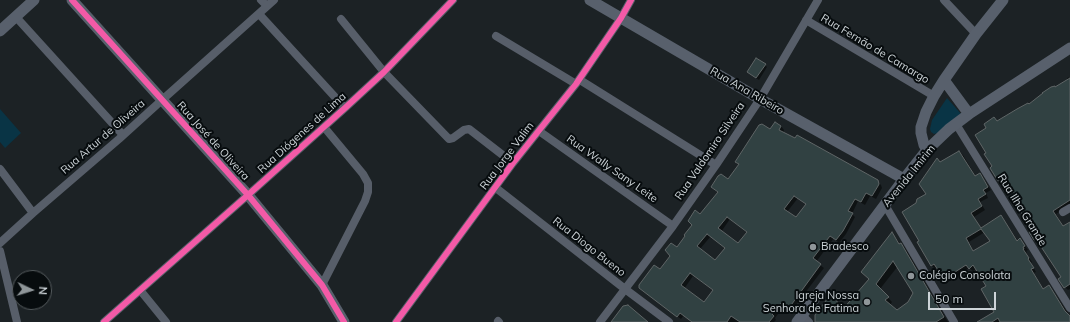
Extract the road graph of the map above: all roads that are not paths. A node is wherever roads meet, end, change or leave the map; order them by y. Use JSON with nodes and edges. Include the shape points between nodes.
{"nodes":[{"id":1,"x":34,"y":0,"type":"edge"},
{"id":2,"x":72,"y":0,"type":"edge"},
{"id":3,"x":274,"y":0,"type":"edge"},
{"id":4,"x":453,"y":0,"type":"edge"},
{"id":5,"x":590,"y":0,"type":"edge"},
{"id":6,"x":631,"y":0,"type":"edge"},
{"id":7,"x":818,"y":0,"type":"edge"},
{"id":8,"x":944,"y":0,"type":"edge"},
{"id":9,"x":1003,"y":0,"type":"edge"},
{"id":10,"x":264,"y":3,"type":"edge"},
{"id":11,"x":259,"y":14,"type":"junction"},
{"id":12,"x":16,"y":17,"type":"junction"},
{"id":13,"x":621,"y":18,"type":"junction"},
{"id":14,"x":341,"y":19,"type":"dead end"},
{"id":15,"x":806,"y":20,"type":"junction"},
{"id":16,"x":0,"y":31,"type":"edge"},
{"id":17,"x":976,"y":34,"type":"junction"},
{"id":18,"x":496,"y":36,"type":"dead end"},
{"id":19,"x":1070,"y":48,"type":"edge"},
{"id":20,"x":384,"y":72,"type":"junction"},
{"id":21,"x":944,"y":80,"type":"junction"},
{"id":22,"x":578,"y":82,"type":"junction"},
{"id":23,"x":934,"y":96,"type":"junction"},
{"id":24,"x":760,"y":98,"type":"junction"},
{"id":25,"x":162,"y":100,"type":"junction"},
{"id":26,"x":346,"y":108,"type":"junction"},
{"id":27,"x":969,"y":114,"type":"junction"},
{"id":28,"x":956,"y":124,"type":"junction"},
{"id":29,"x":324,"y":127,"type":"junction"},
{"id":30,"x":539,"y":130,"type":"junction"},
{"id":31,"x":124,"y":135,"type":"junction"},
{"id":32,"x":928,"y":150,"type":"junction"},
{"id":33,"x":513,"y":163,"type":"junction"},
{"id":34,"x":716,"y":164,"type":"junction"},
{"id":35,"x":0,"y":169,"type":"edge"},
{"id":36,"x":904,"y":179,"type":"junction"},
{"id":37,"x":496,"y":188,"type":"junction"},
{"id":38,"x":248,"y":195,"type":"junction"},
{"id":39,"x":885,"y":205,"type":"junction"},
{"id":40,"x":32,"y":213,"type":"junction"},
{"id":41,"x":673,"y":226,"type":"junction"},
{"id":42,"x":0,"y":243,"type":"edge"},
{"id":43,"x":0,"y":251,"type":"edge"},
{"id":44,"x":322,"y":285,"type":"junction"},
{"id":45,"x":625,"y":289,"type":"junction"},
{"id":46,"x":140,"y":290,"type":"junction"},
{"id":47,"x":1070,"y":308,"type":"edge"},
{"id":48,"x":803,"y":320,"type":"edge"},
{"id":49,"x":17,"y":322,"type":"edge"},
{"id":50,"x":104,"y":322,"type":"edge"},
{"id":51,"x":166,"y":322,"type":"edge"},
{"id":52,"x":344,"y":322,"type":"edge"},
{"id":53,"x":396,"y":322,"type":"edge"},
{"id":54,"x":600,"y":322,"type":"edge"},
{"id":55,"x":669,"y":322,"type":"edge"},
{"id":56,"x":954,"y":322,"type":"edge"}],
"edges":[{"from":1,"to":12,"type":"street"},
{"from":2,"to":25,"type":"street","name":"Rua José de Oliveira"},
{"from":3,"to":10,"type":"street","name":"Rua Artur de Oliveira"},
{"from":4,"to":20,"type":"street","name":"Rua Diógenes de Lima"},
{"from":5,"to":13,"type":"street","name":"Rua Ana Ribeiro"},
{"from":6,"to":13,"type":"street","name":"Rua Jorge Valim"},
{"from":7,"to":15,"type":"street","name":"Rua Valdomiro Silveira"},
{"from":8,"to":17,"type":"street"},
{"from":9,"to":17,"type":"street"},
{"from":10,"to":11,"type":"street","name":"Rua Artur de Oliveira"},
{"from":11,"to":25,"type":"street","name":"Rua Artur de Oliveira"},
{"from":11,"to":26,"type":"street"},
{"from":12,"to":16,"type":"street"},
{"from":12,"to":31,"type":"street"},
{"from":13,"to":22,"type":"street","name":"Rua Jorge Valim"},
{"from":13,"to":24,"type":"street","name":"Rua Ana Ribeiro"},
{"from":14,"to":20,"type":"street"},
{"from":15,"to":23,"type":"street","name":"Rua Fernão de Camargo"},
{"from":15,"to":24,"type":"street","name":"Rua Valdomiro Silveira"},
{"from":17,"to":21,"type":"street"},
{"from":18,"to":22,"type":"street"},
{"from":19,"to":27,"type":"street","name":"Avenida Imirim"},
{"from":20,"to":26,"type":"street","name":"Rua Diógenes de Lima"},
{"from":20,"to":33,"type":"street","via":[[449,139],[468,129]]},
{"from":21,"to":23,"type":"street"},
{"from":21,"to":27,"type":"street"},
{"from":22,"to":30,"type":"street","name":"Rua Jorge Valim"},
{"from":22,"to":34,"type":"street"},
{"from":23,"to":32,"type":"street","via":[[921,127],[922,139]]},
{"from":24,"to":34,"type":"street","name":"Rua Valdomiro Silveira"},
{"from":24,"to":36,"type":"street","name":"Rua Ana Ribeiro"},
{"from":25,"to":31,"type":"street","name":"Rua Artur de Oliveira"},
{"from":25,"to":38,"type":"street","name":"Rua José de Oliveira"},
{"from":26,"to":29,"type":"street","name":"Rua Diógenes de Lima"},
{"from":27,"to":28,"type":"street","name":"Avenida Imirim"},
{"from":28,"to":32,"type":"street","name":"Avenida Imirim"},
{"from":28,"to":47,"type":"street","name":"Rua Ilha Grande"},
{"from":29,"to":38,"type":"street","name":"Rua Diógenes de Lima"},
{"from":29,"to":44,"type":"street","via":[[362,174],[368,183],[368,192]]},
{"from":30,"to":33,"type":"street","name":"Rua Jorge Valim"},
{"from":30,"to":41,"type":"street","name":"Rua Wally Sany Leite"},
{"from":31,"to":40,"type":"street","name":"Rua Artur de Oliveira"},
{"from":32,"to":36,"type":"street","name":"Avenida Imirim"},
{"from":33,"to":37,"type":"street","name":"Rua Jorge Valim"},
{"from":34,"to":41,"type":"street","name":"Rua Valdomiro Silveira"},
{"from":35,"to":40,"type":"street"},
{"from":36,"to":39,"type":"street","name":"Avenida Imirim"},
{"from":37,"to":45,"type":"street","name":"Rua Diogo Bueno"},
{"from":37,"to":53,"type":"street","name":"Rua Jorge Valim"},
{"from":38,"to":44,"type":"street","name":"Rua José de Oliveira"},
{"from":38,"to":46,"type":"street","name":"Rua Diógenes de Lima"},
{"from":39,"to":48,"type":"street","name":"Avenida Imirim"},
{"from":39,"to":56,"type":"street"},
{"from":40,"to":42,"type":"street","name":"Rua Artur de Oliveira"},
{"from":41,"to":45,"type":"street","name":"Rua Valdomiro Silveira"},
{"from":43,"to":49,"type":"street"},
{"from":44,"to":52,"type":"street","name":"Rua José de Oliveira"},
{"from":45,"to":54,"type":"street","name":"Rua Valdomiro Silveira"},
{"from":45,"to":55,"type":"street","name":"Rua Diogo Bueno"},
{"from":46,"to":50,"type":"street","name":"Rua Diógenes de Lima"},
{"from":46,"to":51,"type":"street"}]}
